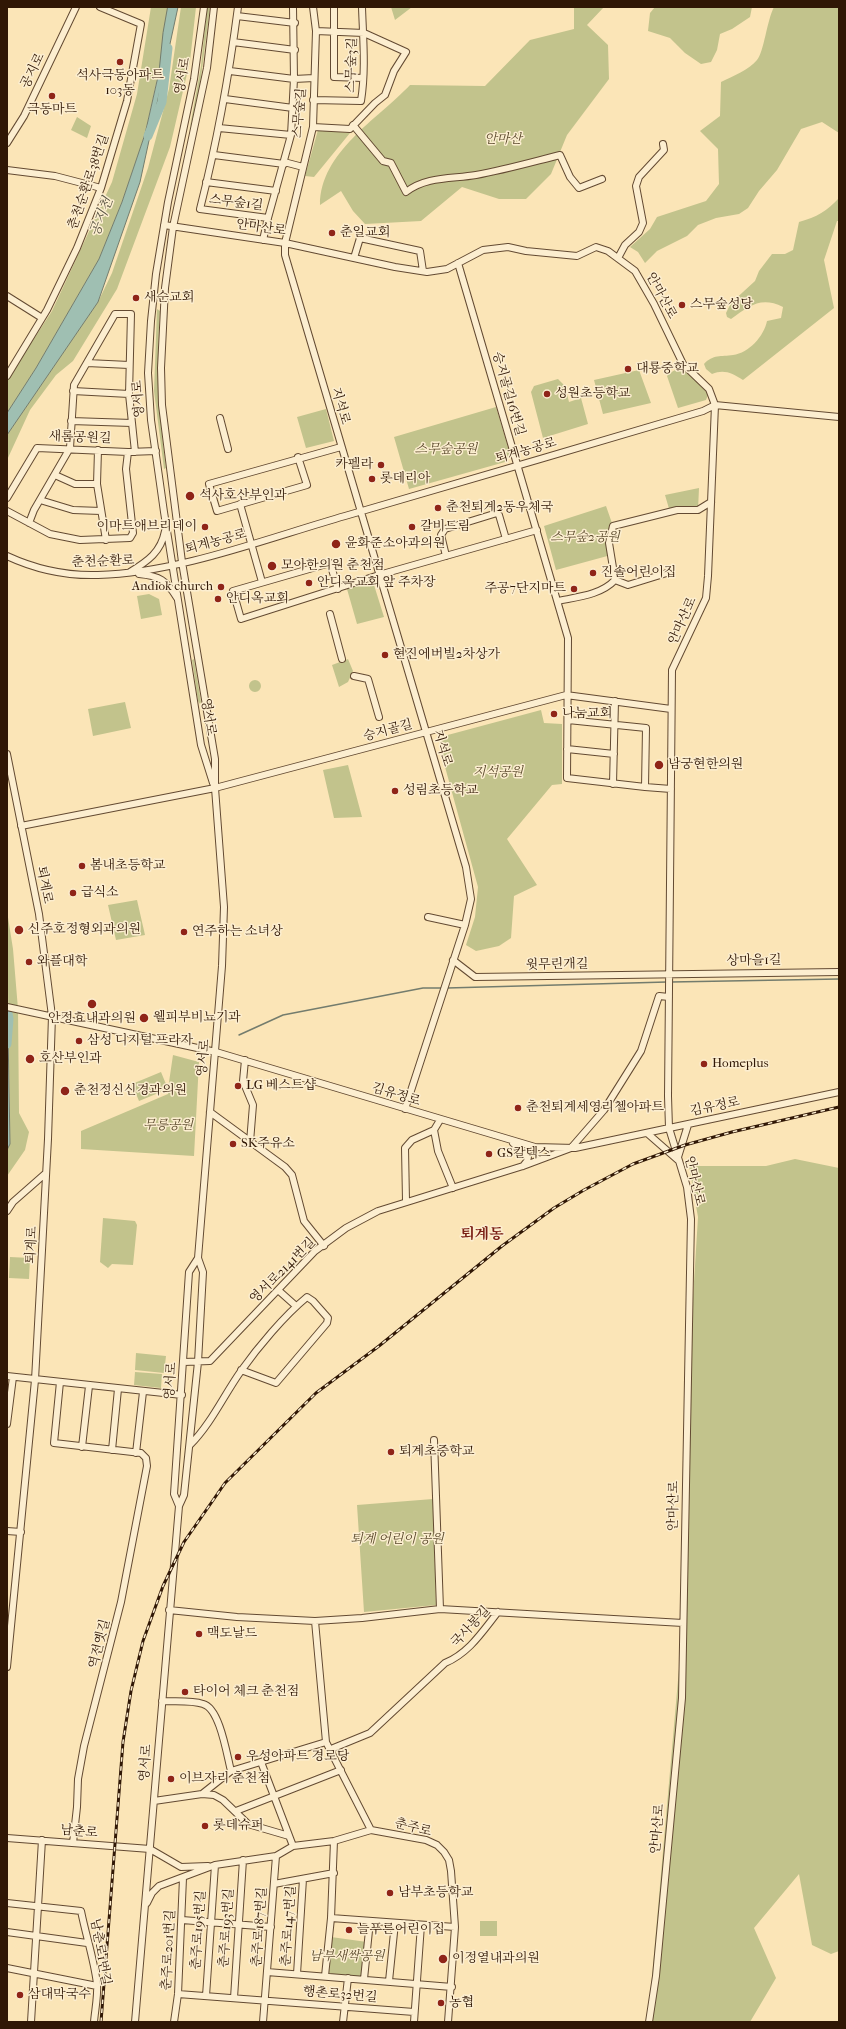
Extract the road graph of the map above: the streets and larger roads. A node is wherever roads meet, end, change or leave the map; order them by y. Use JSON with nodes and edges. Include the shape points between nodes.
{"nodes":[{"id":1,"x":76,"y":7,"type":"edge"},
{"id":2,"x":100,"y":7,"type":"edge"},
{"id":3,"x":204,"y":7,"type":"edge"},
{"id":4,"x":214,"y":7,"type":"edge"},
{"id":5,"x":238,"y":7,"type":"edge"},
{"id":6,"x":293,"y":7,"type":"edge"},
{"id":7,"x":313,"y":7,"type":"edge"},
{"id":8,"x":334,"y":7,"type":"edge"},
{"id":9,"x":362,"y":7,"type":"edge"},
{"id":10,"x":237,"y":16,"type":"junction"},
{"id":11,"x":295,"y":23,"type":"junction"},
{"id":12,"x":316,"y":31,"type":"junction"},
{"id":13,"x":335,"y":31,"type":"junction"},
{"id":14,"x":364,"y":33,"type":"junction"},
{"id":15,"x":234,"y":42,"type":"junction"},
{"id":16,"x":295,"y":50,"type":"junction"},
{"id":17,"x":230,"y":71,"type":"junction"},
{"id":18,"x":314,"y":78,"type":"junction"},
{"id":19,"x":363,"y":78,"type":"junction"},
{"id":20,"x":294,"y":79,"type":"junction"},
{"id":21,"x":225,"y":99,"type":"junction"},
{"id":22,"x":313,"y":100,"type":"junction"},
{"id":23,"x":361,"y":100,"type":"junction"},
{"id":24,"x":375,"y":103,"type":"junction"},
{"id":25,"x":293,"y":108,"type":"junction"},
{"id":26,"x":353,"y":125,"type":"junction"},
{"id":27,"x":313,"y":127,"type":"junction"},
{"id":28,"x":219,"y":128,"type":"junction"},
{"id":29,"x":291,"y":135,"type":"junction"},
{"id":30,"x":7,"y":144,"type":"edge"},
{"id":31,"x":663,"y":144,"type":"dead end"},
{"id":32,"x":214,"y":155,"type":"junction"},
{"id":33,"x":284,"y":163,"type":"junction"},
{"id":34,"x":303,"y":167,"type":"junction"},
{"id":35,"x":7,"y":170,"type":"edge"},
{"id":36,"x":602,"y":179,"type":"dead end"},
{"id":37,"x":206,"y":182,"type":"junction"},
{"id":38,"x":101,"y":188,"type":"junction"},
{"id":39,"x":170,"y":191,"type":"junction"},
{"id":40,"x":276,"y":191,"type":"junction"},
{"id":41,"x":179,"y":194,"type":"junction"},
{"id":42,"x":268,"y":218,"type":"junction"},
{"id":43,"x":164,"y":226,"type":"junction"},
{"id":44,"x":173,"y":227,"type":"junction"},
{"id":45,"x":263,"y":240,"type":"junction"},
{"id":46,"x":285,"y":243,"type":"junction"},
{"id":47,"x":159,"y":255,"type":"junction"},
{"id":48,"x":169,"y":258,"type":"junction"},
{"id":49,"x":354,"y":258,"type":"junction"},
{"id":50,"x":618,"y":258,"type":"junction"},
{"id":51,"x":458,"y":263,"type":"junction"},
{"id":52,"x":423,"y":271,"type":"junction"},
{"id":53,"x":7,"y":296,"type":"edge"},
{"id":54,"x":42,"y":318,"type":"junction"},
{"id":55,"x":87,"y":362,"type":"junction"},
{"id":56,"x":129,"y":365,"type":"junction"},
{"id":57,"x":7,"y":376,"type":"edge"},
{"id":58,"x":73,"y":391,"type":"junction"},
{"id":59,"x":129,"y":394,"type":"junction"},
{"id":60,"x":715,"y":405,"type":"junction"},
{"id":61,"x":839,"y":417,"type":"edge"},
{"id":62,"x":220,"y":418,"type":"dead end"},
{"id":63,"x":71,"y":421,"type":"junction"},
{"id":64,"x":132,"y":423,"type":"junction"},
{"id":65,"x":341,"y":446,"type":"junction"},
{"id":66,"x":70,"y":448,"type":"junction"},
{"id":67,"x":228,"y":449,"type":"dead end"},
{"id":68,"x":98,"y":450,"type":"junction"},
{"id":69,"x":156,"y":451,"type":"junction"},
{"id":70,"x":132,"y":452,"type":"junction"},
{"id":71,"x":298,"y":457,"type":"junction"},
{"id":72,"x":517,"y":465,"type":"junction"},
{"id":73,"x":55,"y":475,"type":"junction"},
{"id":74,"x":98,"y":484,"type":"junction"},
{"id":75,"x":7,"y":498,"type":"edge"},
{"id":76,"x":40,"y":500,"type":"junction"},
{"id":77,"x":711,"y":502,"type":"junction"},
{"id":78,"x":163,"y":504,"type":"junction"},
{"id":79,"x":240,"y":504,"type":"junction"},
{"id":80,"x":175,"y":505,"type":"junction"},
{"id":81,"x":7,"y":511,"type":"edge"},
{"id":82,"x":101,"y":511,"type":"junction"},
{"id":83,"x":361,"y":512,"type":"junction"},
{"id":84,"x":29,"y":523,"type":"junction"},
{"id":85,"x":166,"y":525,"type":"junction"},
{"id":86,"x":537,"y":530,"type":"junction"},
{"id":87,"x":506,"y":539,"type":"junction"},
{"id":88,"x":106,"y":540,"type":"junction"},
{"id":89,"x":251,"y":544,"type":"junction"},
{"id":90,"x":7,"y":556,"type":"edge"},
{"id":91,"x":446,"y":556,"type":"junction"},
{"id":92,"x":177,"y":564,"type":"junction"},
{"id":93,"x":670,"y":572,"type":"dead end"},
{"id":94,"x":129,"y":573,"type":"junction"},
{"id":95,"x":379,"y":575,"type":"junction"},
{"id":96,"x":615,"y":580,"type":"junction"},
{"id":97,"x":262,"y":582,"type":"junction"},
{"id":98,"x":338,"y":589,"type":"junction"},
{"id":99,"x":558,"y":601,"type":"junction"},
{"id":100,"x":179,"y":603,"type":"junction"},
{"id":101,"x":330,"y":614,"type":"dead end"},
{"id":102,"x":192,"y":619,"type":"junction"},
{"id":103,"x":182,"y":620,"type":"junction"},
{"id":104,"x":342,"y":659,"type":"dead end"},
{"id":105,"x":354,"y":676,"type":"dead end"},
{"id":106,"x":566,"y":695,"type":"junction"},
{"id":107,"x":615,"y":701,"type":"junction"},
{"id":108,"x":671,"y":710,"type":"junction"},
{"id":109,"x":379,"y":717,"type":"dead end"},
{"id":110,"x":568,"y":720,"type":"junction"},
{"id":111,"x":614,"y":726,"type":"junction"},
{"id":112,"x":425,"y":732,"type":"junction"},
{"id":113,"x":212,"y":743,"type":"junction"},
{"id":114,"x":201,"y":745,"type":"junction"},
{"id":115,"x":567,"y":749,"type":"junction"},
{"id":116,"x":7,"y":754,"type":"edge"},
{"id":117,"x":614,"y":754,"type":"junction"},
{"id":118,"x":613,"y":784,"type":"junction"},
{"id":119,"x":645,"y":787,"type":"junction"},
{"id":120,"x":215,"y":788,"type":"junction"},
{"id":121,"x":671,"y":789,"type":"junction"},
{"id":122,"x":22,"y":826,"type":"junction"},
{"id":123,"x":428,"y":917,"type":"dead end"},
{"id":124,"x":465,"y":925,"type":"junction"},
{"id":125,"x":453,"y":960,"type":"junction"},
{"id":126,"x":839,"y":972,"type":"edge"},
{"id":127,"x":669,"y":976,"type":"junction"},
{"id":128,"x":669,"y":995,"type":"junction"},
{"id":129,"x":7,"y":1006,"type":"edge"},
{"id":130,"x":52,"y":1016,"type":"junction"},
{"id":131,"x":216,"y":1052,"type":"junction"},
{"id":132,"x":245,"y":1060,"type":"junction"},
{"id":133,"x":839,"y":1092,"type":"edge"},
{"id":134,"x":406,"y":1109,"type":"junction"},
{"id":135,"x":210,"y":1112,"type":"junction"},
{"id":136,"x":440,"y":1120,"type":"junction"},
{"id":137,"x":688,"y":1124,"type":"junction"},
{"id":138,"x":669,"y":1128,"type":"junction"},
{"id":139,"x":434,"y":1130,"type":"junction"},
{"id":140,"x":647,"y":1133,"type":"junction"},
{"id":141,"x":511,"y":1141,"type":"junction"},
{"id":142,"x":250,"y":1142,"type":"junction"},
{"id":143,"x":571,"y":1148,"type":"junction"},
{"id":144,"x":678,"y":1159,"type":"junction"},
{"id":145,"x":523,"y":1166,"type":"junction"},
{"id":146,"x":46,"y":1173,"type":"junction"},
{"id":147,"x":454,"y":1188,"type":"junction"},
{"id":148,"x":406,"y":1201,"type":"junction"},
{"id":149,"x":7,"y":1211,"type":"edge"},
{"id":150,"x":324,"y":1246,"type":"junction"},
{"id":151,"x":198,"y":1258,"type":"junction"},
{"id":152,"x":278,"y":1290,"type":"junction"},
{"id":153,"x":296,"y":1306,"type":"junction"},
{"id":154,"x":184,"y":1362,"type":"junction"},
{"id":155,"x":198,"y":1362,"type":"junction"},
{"id":156,"x":241,"y":1370,"type":"junction"},
{"id":157,"x":10,"y":1377,"type":"edge"},
{"id":158,"x":35,"y":1380,"type":"junction"},
{"id":159,"x":60,"y":1382,"type":"junction"},
{"id":160,"x":89,"y":1386,"type":"junction"},
{"id":161,"x":118,"y":1389,"type":"junction"},
{"id":162,"x":143,"y":1392,"type":"junction"},
{"id":163,"x":182,"y":1395,"type":"junction"},
{"id":164,"x":7,"y":1424,"type":"edge"},
{"id":165,"x":434,"y":1440,"type":"dead end"},
{"id":166,"x":190,"y":1445,"type":"junction"},
{"id":167,"x":82,"y":1447,"type":"junction"},
{"id":168,"x":112,"y":1450,"type":"junction"},
{"id":169,"x":138,"y":1453,"type":"junction"},
{"id":170,"x":179,"y":1506,"type":"junction"},
{"id":171,"x":7,"y":1531,"type":"edge"},
{"id":172,"x":21,"y":1532,"type":"junction"},
{"id":173,"x":440,"y":1609,"type":"junction"},
{"id":174,"x":170,"y":1610,"type":"junction"},
{"id":175,"x":498,"y":1612,"type":"junction"},
{"id":176,"x":315,"y":1621,"type":"junction"},
{"id":177,"x":682,"y":1623,"type":"junction"},
{"id":178,"x":7,"y":1667,"type":"edge"},
{"id":179,"x":162,"y":1701,"type":"junction"},
{"id":180,"x":326,"y":1742,"type":"junction"},
{"id":181,"x":330,"y":1749,"type":"junction"},
{"id":182,"x":262,"y":1762,"type":"junction"},
{"id":183,"x":341,"y":1770,"type":"junction"},
{"id":184,"x":231,"y":1771,"type":"junction"},
{"id":185,"x":202,"y":1794,"type":"junction"},
{"id":186,"x":276,"y":1797,"type":"junction"},
{"id":187,"x":154,"y":1801,"type":"junction"},
{"id":188,"x":236,"y":1811,"type":"junction"},
{"id":189,"x":371,"y":1830,"type":"junction"},
{"id":190,"x":289,"y":1836,"type":"junction"},
{"id":191,"x":7,"y":1838,"type":"edge"},
{"id":192,"x":42,"y":1840,"type":"junction"},
{"id":193,"x":334,"y":1841,"type":"junction"},
{"id":194,"x":73,"y":1843,"type":"junction"},
{"id":195,"x":293,"y":1846,"type":"junction"},
{"id":196,"x":150,"y":1849,"type":"junction"},
{"id":197,"x":276,"y":1856,"type":"junction"},
{"id":198,"x":243,"y":1860,"type":"junction"},
{"id":199,"x":215,"y":1865,"type":"junction"},
{"id":200,"x":334,"y":1873,"type":"junction"},
{"id":201,"x":183,"y":1878,"type":"junction"},
{"id":202,"x":303,"y":1879,"type":"junction"},
{"id":203,"x":274,"y":1884,"type":"junction"},
{"id":204,"x":7,"y":1903,"type":"edge"},
{"id":205,"x":38,"y":1907,"type":"junction"},
{"id":206,"x":145,"y":1908,"type":"junction"},
{"id":207,"x":331,"y":1918,"type":"junction"},
{"id":208,"x":182,"y":1920,"type":"junction"},
{"id":209,"x":370,"y":1921,"type":"junction"},
{"id":210,"x":211,"y":1922,"type":"junction"},
{"id":211,"x":395,"y":1923,"type":"junction"},
{"id":212,"x":239,"y":1924,"type":"junction"},
{"id":213,"x":421,"y":1925,"type":"junction"},
{"id":214,"x":271,"y":1927,"type":"junction"},
{"id":215,"x":455,"y":1927,"type":"junction"},
{"id":216,"x":7,"y":1932,"type":"edge"},
{"id":217,"x":37,"y":1936,"type":"junction"},
{"id":218,"x":87,"y":1943,"type":"junction"},
{"id":219,"x":7,"y":1968,"type":"edge"},
{"id":220,"x":268,"y":1972,"type":"junction"},
{"id":221,"x":35,"y":1974,"type":"junction"},
{"id":222,"x":297,"y":1974,"type":"junction"},
{"id":223,"x":325,"y":1976,"type":"junction"},
{"id":224,"x":348,"y":1978,"type":"junction"},
{"id":225,"x":364,"y":1979,"type":"junction"},
{"id":226,"x":389,"y":1981,"type":"junction"},
{"id":227,"x":417,"y":1983,"type":"junction"},
{"id":228,"x":97,"y":1986,"type":"junction"},
{"id":229,"x":452,"y":1987,"type":"junction"},
{"id":230,"x":178,"y":1994,"type":"junction"},
{"id":231,"x":206,"y":1996,"type":"junction"},
{"id":232,"x":234,"y":1998,"type":"junction"},
{"id":233,"x":264,"y":2000,"type":"junction"},
{"id":234,"x":344,"y":2007,"type":"junction"},
{"id":235,"x":414,"y":2012,"type":"junction"},
{"id":236,"x":31,"y":2022,"type":"edge"},
{"id":237,"x":94,"y":2022,"type":"edge"},
{"id":238,"x":135,"y":2022,"type":"edge"},
{"id":239,"x":174,"y":2022,"type":"edge"},
{"id":240,"x":263,"y":2022,"type":"edge"},
{"id":241,"x":343,"y":2022,"type":"edge"},
{"id":242,"x":414,"y":2022,"type":"edge"},
{"id":243,"x":448,"y":2022,"type":"edge"},
{"id":244,"x":649,"y":2022,"type":"edge"}],
"edges":[{"from":1,"to":30,"type":"street","name":"공지로","via":[[24,116]]},
{"from":2,"to":38,"type":"street","name":"춘천순환로38번길","via":[[141,24],[126,101]]},
{"from":3,"to":39,"type":"street","name":"영서로","via":[[194,79]]},
{"from":4,"to":41,"type":"street","name":"영서로","via":[[207,68]]},
{"from":5,"to":10,"type":"street","name":"스무숲1길"},
{"from":6,"to":11,"type":"street","name":"스무숲1길"},
{"from":7,"to":12,"type":"street","name":"스무숲길"},
{"from":8,"to":13,"type":"street"},
{"from":9,"to":14,"type":"street","name":"스무숲3길"},
{"from":10,"to":11,"type":"street"},
{"from":10,"to":15,"type":"street","name":"스무숲1길"},
{"from":11,"to":16,"type":"street","name":"스무숲1길"},
{"from":12,"to":13,"type":"street"},
{"from":12,"to":18,"type":"street","name":"스무숲길"},
{"from":13,"to":14,"type":"street"},
{"from":13,"to":19,"type":"street","via":[[334,77]]},
{"from":14,"to":19,"type":"street","name":"스무숲3길"},
{"from":14,"to":24,"type":"street","via":[[406,52],[394,71],[385,94]]},
{"from":15,"to":16,"type":"street"},
{"from":15,"to":17,"type":"street","name":"스무숲1길"},
{"from":16,"to":20,"type":"street","name":"스무숲1길"},
{"from":17,"to":20,"type":"street"},
{"from":17,"to":21,"type":"street","name":"스무숲1길"},
{"from":18,"to":20,"type":"street"},
{"from":18,"to":22,"type":"street","name":"스무숲길"},
{"from":19,"to":23,"type":"street","name":"스무숲3길"},
{"from":20,"to":25,"type":"street","name":"스무숲1길"},
{"from":21,"to":25,"type":"street"},
{"from":21,"to":28,"type":"street","name":"스무숲1길"},
{"from":22,"to":23,"type":"street","name":"스무숲3길"},
{"from":22,"to":27,"type":"street","name":"스무숲길"},
{"from":23,"to":24,"type":"street"},
{"from":24,"to":26,"type":"street"},
{"from":25,"to":29,"type":"street","name":"스무숲1길"},
{"from":26,"to":27,"type":"street","via":[[350,129]]},
{"from":26,"to":36,"type":"street","via":[[383,160],[391,163],[406,192],[413,186],[427,181],[477,175],[560,155],[570,177],[579,188]]},
{"from":27,"to":34,"type":"street","name":"스무숲길"},
{"from":28,"to":29,"type":"street"},
{"from":28,"to":32,"type":"street","name":"스무숲1길"},
{"from":29,"to":33,"type":"street","name":"스무숲1길"},
{"from":31,"to":50,"type":"street","via":[[664,150],[639,177],[636,186],[642,223],[639,232],[625,245]]},
{"from":32,"to":33,"type":"street"},
{"from":32,"to":37,"type":"street","name":"스무숲1길"},
{"from":33,"to":34,"type":"street"},
{"from":33,"to":40,"type":"street","name":"스무숲1길"},
{"from":34,"to":46,"type":"street","name":"스무숲길"},
{"from":35,"to":38,"type":"street","via":[[55,176]]},
{"from":37,"to":40,"type":"street","name":"스무숲1길"},
{"from":37,"to":42,"type":"street","name":"스무숲1길","via":[[200,209]]},
{"from":38,"to":54,"type":"street","name":"춘천순환로38번길","via":[[77,248]]},
{"from":39,"to":41,"type":"street","via":[[174,196]]},
{"from":39,"to":43,"type":"street","name":"영서로"},
{"from":40,"to":42,"type":"street","name":"스무숲1길"},
{"from":41,"to":44,"type":"street","name":"영서로"},
{"from":42,"to":45,"type":"street"},
{"from":43,"to":44,"type":"street","name":"안마산로"},
{"from":43,"to":47,"type":"street","name":"영서로"},
{"from":44,"to":45,"type":"street","name":"안마산로"},
{"from":44,"to":48,"type":"street","name":"영서로"},
{"from":45,"to":46,"type":"street","name":"안마산로"},
{"from":46,"to":49,"type":"street","name":"안마산로"},
{"from":46,"to":65,"type":"street","name":"지석로","via":[[285,254]]},
{"from":47,"to":48,"type":"street","via":[[164,253]]},
{"from":47,"to":69,"type":"street","name":"영서로","via":[[148,373]]},
{"from":48,"to":80,"type":"street","name":"영서로","via":[[161,368],[162,405]]},
{"from":49,"to":52,"type":"street","name":"안마산로"},
{"from":49,"to":52,"type":"street","via":[[360,238],[420,251]]},
{"from":50,"to":51,"type":"street","name":"안마산로","via":[[596,247],[577,256],[508,247],[483,250]]},
{"from":50,"to":60,"type":"street","name":"안마산로","via":[[635,271],[683,364],[709,389]]},
{"from":51,"to":52,"type":"street","name":"안마산로","via":[[447,269]]},
{"from":51,"to":72,"type":"street","name":"승지골길16번길"},
{"from":53,"to":54,"type":"street"},
{"from":54,"to":57,"type":"street","name":"춘천순환로38번길"},
{"from":55,"to":56,"type":"street"},
{"from":55,"to":56,"type":"street","via":[[115,314],[130,314]]},
{"from":55,"to":58,"type":"street"},
{"from":56,"to":59,"type":"street"},
{"from":58,"to":59,"type":"street"},
{"from":58,"to":63,"type":"street"},
{"from":59,"to":64,"type":"street"},
{"from":60,"to":61,"type":"street","name":"퇴계농공로"},
{"from":60,"to":72,"type":"street","name":"퇴계농공로","via":[[703,411]]},
{"from":60,"to":77,"type":"street","name":"안마산로"},
{"from":62,"to":67,"type":"street"},
{"from":63,"to":64,"type":"street"},
{"from":63,"to":66,"type":"street"},
{"from":64,"to":70,"type":"street"},
{"from":65,"to":71,"type":"street"},
{"from":65,"to":83,"type":"street","name":"지석로"},
{"from":66,"to":68,"type":"street","name":"새롬공원길"},
{"from":66,"to":73,"type":"street"},
{"from":66,"to":75,"type":"street","name":"새롬공원길","via":[[38,448]]},
{"from":68,"to":70,"type":"street","name":"새롬공원길"},
{"from":68,"to":74,"type":"street"},
{"from":69,"to":70,"type":"street","name":"새롬공원길"},
{"from":69,"to":78,"type":"street","name":"영서로"},
{"from":70,"to":88,"type":"street","via":[[126,469],[133,533],[130,538]]},
{"from":71,"to":79,"type":"street","via":[[307,485]]},
{"from":71,"to":79,"type":"street","via":[[209,484],[217,511]]},
{"from":72,"to":83,"type":"street","name":"퇴계농공로"},
{"from":72,"to":86,"type":"street","name":"승지골길16번길"},
{"from":73,"to":74,"type":"street","via":[[75,484]]},
{"from":73,"to":76,"type":"street"},
{"from":74,"to":82,"type":"street"},
{"from":76,"to":82,"type":"street","via":[[73,510]]},
{"from":76,"to":84,"type":"street"},
{"from":77,"to":96,"type":"street","via":[[698,510],[677,510],[613,526],[609,543]]},
{"from":77,"to":108,"type":"street","name":"안마산로","via":[[706,598],[672,670]]},
{"from":78,"to":80,"type":"street","via":[[169,510]]},
{"from":78,"to":85,"type":"street","name":"영서로"},
{"from":79,"to":89,"type":"street"},
{"from":80,"to":92,"type":"street","name":"영서로"},
{"from":81,"to":84,"type":"street"},
{"from":82,"to":88,"type":"street"},
{"from":83,"to":89,"type":"street","name":"퇴계농공로"},
{"from":83,"to":95,"type":"street","name":"지석로"},
{"from":84,"to":88,"type":"street","via":[[50,534],[80,540]]},
{"from":85,"to":92,"type":"street","name":"영서로"},
{"from":85,"to":94,"type":"street","via":[[161,546],[156,553]]},
{"from":86,"to":87,"type":"street"},
{"from":86,"to":99,"type":"street","name":"승지골길16번길"},
{"from":87,"to":91,"type":"street"},
{"from":87,"to":91,"type":"street","via":[[497,513],[445,529],[441,535]]},
{"from":89,"to":92,"type":"street","name":"퇴계농공로"},
{"from":89,"to":97,"type":"street"},
{"from":90,"to":94,"type":"street","name":"춘천순환로","via":[[70,575]]},
{"from":91,"to":95,"type":"street"},
{"from":92,"to":94,"type":"street","name":"춘천순환로"},
{"from":92,"to":100,"type":"street","name":"영서로"},
{"from":92,"to":102,"type":"street","name":"영서로"},
{"from":93,"to":96,"type":"street","via":[[628,584]]},
{"from":94,"to":100,"type":"street","via":[[152,576],[167,582]]},
{"from":95,"to":98,"type":"street"},
{"from":95,"to":112,"type":"street","name":"지석로"},
{"from":96,"to":99,"type":"street","via":[[608,587]]},
{"from":97,"to":98,"type":"street","via":[[330,563]]},
{"from":97,"to":98,"type":"street","via":[[233,591],[240,618]]},
{"from":99,"to":106,"type":"street","name":"승지골길16번길","via":[[568,638]]},
{"from":100,"to":103,"type":"street","name":"영서로"},
{"from":101,"to":104,"type":"street"},
{"from":102,"to":103,"type":"street","via":[[187,615]]},
{"from":102,"to":113,"type":"street","name":"영서로"},
{"from":103,"to":114,"type":"street","name":"영서로"},
{"from":105,"to":109,"type":"street","via":[[368,680]]},
{"from":106,"to":107,"type":"street","name":"승지골길"},
{"from":106,"to":110,"type":"street","name":"승지골길16번길"},
{"from":106,"to":112,"type":"street","name":"승지골길"},
{"from":107,"to":108,"type":"street","name":"승지골길"},
{"from":107,"to":111,"type":"street"},
{"from":108,"to":121,"type":"street","name":"안마산로"},
{"from":110,"to":111,"type":"street"},
{"from":110,"to":115,"type":"street","name":"승지골길16번길"},
{"from":111,"to":117,"type":"street"},
{"from":111,"to":119,"type":"street","via":[[646,728]]},
{"from":112,"to":120,"type":"street","name":"승지골길"},
{"from":112,"to":124,"type":"street","name":"지석로","via":[[466,867],[471,899]]},
{"from":113,"to":114,"type":"street","via":[[208,748]]},
{"from":113,"to":120,"type":"street","name":"영서로"},
{"from":114,"to":120,"type":"street","name":"영서로"},
{"from":115,"to":117,"type":"street"},
{"from":115,"to":118,"type":"street","name":"승지골길16번길","via":[[567,778]]},
{"from":116,"to":122,"type":"street","name":"퇴계로"},
{"from":117,"to":118,"type":"street"},
{"from":118,"to":119,"type":"street"},
{"from":119,"to":121,"type":"street"},
{"from":120,"to":122,"type":"street"},
{"from":120,"to":131,"type":"street","name":"영서로","via":[[224,907]]},
{"from":121,"to":127,"type":"street","name":"안마산로"},
{"from":122,"to":130,"type":"street","name":"퇴계로","via":[[39,914]]},
{"from":123,"to":124,"type":"street"},
{"from":124,"to":125,"type":"street","name":"지석로"},
{"from":125,"to":127,"type":"street","name":"윗무린개길","via":[[475,977]]},
{"from":125,"to":134,"type":"street","name":"지석로"},
{"from":126,"to":127,"type":"street","name":"상마을1길"},
{"from":127,"to":128,"type":"street","name":"안마산로"},
{"from":128,"to":138,"type":"street","name":"안마산로"},
{"from":128,"to":143,"type":"street","via":[[659,996],[641,1051],[604,1110]]},
{"from":129,"to":130,"type":"street","name":"김유정로"},
{"from":130,"to":131,"type":"street","name":"김유정로"},
{"from":130,"to":146,"type":"street","name":"퇴계로"},
{"from":131,"to":132,"type":"street","name":"김유정로"},
{"from":131,"to":135,"type":"street","name":"영서로"},
{"from":132,"to":134,"type":"street","name":"김유정로"},
{"from":132,"to":142,"type":"street","via":[[243,1081],[253,1105]]},
{"from":133,"to":137,"type":"street","name":"김유정로"},
{"from":134,"to":136,"type":"street","name":"김유정로"},
{"from":135,"to":142,"type":"street"},
{"from":135,"to":151,"type":"street","name":"영서로"},
{"from":136,"to":139,"type":"street"},
{"from":136,"to":141,"type":"street","name":"김유정로"},
{"from":137,"to":138,"type":"street","name":"김유정로"},
{"from":137,"to":144,"type":"street"},
{"from":138,"to":140,"type":"street","name":"김유정로"},
{"from":138,"to":144,"type":"street","name":"안마산로"},
{"from":139,"to":147,"type":"street","via":[[438,1151]]},
{"from":139,"to":148,"type":"street","via":[[412,1140],[405,1148]]},
{"from":140,"to":143,"type":"street","name":"김유정로"},
{"from":140,"to":144,"type":"street"},
{"from":141,"to":143,"type":"street","name":"김유정로","via":[[535,1147]]},
{"from":141,"to":145,"type":"street","via":[[528,1157]]},
{"from":142,"to":150,"type":"street","via":[[292,1175],[304,1221]]},
{"from":143,"to":145,"type":"street","name":"영서로2141번길"},
{"from":144,"to":177,"type":"street","name":"안마산로","via":[[687,1187],[692,1219]]},
{"from":145,"to":147,"type":"street","name":"영서로2141번길"},
{"from":146,"to":149,"type":"street","via":[[13,1202]]},
{"from":146,"to":158,"type":"street","name":"퇴계로"},
{"from":147,"to":148,"type":"street","name":"영서로2141번길"},
{"from":148,"to":150,"type":"street","name":"영서로2141번길","via":[[378,1211],[346,1228]]},
{"from":150,"to":152,"type":"street","name":"영서로2141번길"},
{"from":151,"to":154,"type":"street","name":"영서로","via":[[189,1272]]},
{"from":151,"to":155,"type":"street","name":"영서로","via":[[203,1272]]},
{"from":152,"to":153,"type":"street"},
{"from":152,"to":155,"type":"street","name":"영서로2141번길","via":[[210,1361]]},
{"from":153,"to":156,"type":"street"},
{"from":153,"to":156,"type":"street","via":[[307,1297],[328,1318],[328,1323],[276,1383]]},
{"from":154,"to":155,"type":"street","name":"영서로2141번길"},
{"from":154,"to":163,"type":"street","name":"영서로"},
{"from":155,"to":166,"type":"street","name":"영서로"},
{"from":156,"to":166,"type":"street","via":[[200,1435]]},
{"from":157,"to":158,"type":"street"},
{"from":157,"to":164,"type":"street"},
{"from":158,"to":159,"type":"street"},
{"from":158,"to":172,"type":"street","name":"퇴계로"},
{"from":159,"to":160,"type":"street"},
{"from":159,"to":167,"type":"street","via":[[54,1443]]},
{"from":160,"to":161,"type":"street"},
{"from":160,"to":167,"type":"street"},
{"from":161,"to":162,"type":"street"},
{"from":161,"to":168,"type":"street"},
{"from":162,"to":163,"type":"street"},
{"from":162,"to":169,"type":"street"},
{"from":163,"to":170,"type":"street","name":"영서로","via":[[174,1494]]},
{"from":165,"to":173,"type":"street"},
{"from":166,"to":170,"type":"street","name":"영서로","via":[[184,1495]]},
{"from":167,"to":168,"type":"street"},
{"from":168,"to":169,"type":"street"},
{"from":169,"to":194,"type":"street","name":"역전옛길","via":[[146,1458],[147,1466],[122,1602],[84,1746],[78,1779]]},
{"from":170,"to":174,"type":"street","name":"영서로"},
{"from":171,"to":172,"type":"street"},
{"from":172,"to":178,"type":"street","name":"퇴계로"},
{"from":173,"to":175,"type":"street"},
{"from":173,"to":176,"type":"street"},
{"from":174,"to":176,"type":"street"},
{"from":174,"to":179,"type":"street","name":"영서로"},
{"from":175,"to":177,"type":"street","name":"국사봉길"},
{"from":175,"to":181,"type":"street","name":"국사봉길","via":[[471,1646],[458,1657],[445,1663],[370,1733]]},
{"from":176,"to":180,"type":"street"},
{"from":177,"to":244,"type":"street","name":"안마산로","via":[[682,1698],[656,1976]]},
{"from":179,"to":184,"type":"street","via":[[203,1704],[209,1707],[220,1727]]},
{"from":179,"to":187,"type":"street","name":"영서로"},
{"from":180,"to":181,"type":"street"},
{"from":180,"to":182,"type":"street"},
{"from":181,"to":183,"type":"street"},
{"from":182,"to":184,"type":"street"},
{"from":182,"to":186,"type":"street"},
{"from":183,"to":186,"type":"street"},
{"from":183,"to":189,"type":"street"},
{"from":184,"to":185,"type":"street"},
{"from":185,"to":187,"type":"street"},
{"from":185,"to":188,"type":"street","via":[[214,1795]]},
{"from":186,"to":188,"type":"street"},
{"from":186,"to":190,"type":"street"},
{"from":187,"to":196,"type":"street","name":"영서로"},
{"from":188,"to":190,"type":"street","via":[[248,1824]]},
{"from":189,"to":193,"type":"street","name":"춘주로"},
{"from":189,"to":215,"type":"street","name":"춘주로","via":[[426,1840],[444,1852],[451,1871]]},
{"from":190,"to":195,"type":"street"},
{"from":191,"to":192,"type":"street","name":"남춘로"},
{"from":192,"to":194,"type":"street","name":"남춘로"},
{"from":192,"to":205,"type":"street"},
{"from":193,"to":195,"type":"street","name":"춘주로"},
{"from":193,"to":200,"type":"street"},
{"from":194,"to":196,"type":"street","name":"남춘로"},
{"from":195,"to":197,"type":"street","name":"춘주로"},
{"from":196,"to":199,"type":"street","via":[[181,1866]]},
{"from":196,"to":206,"type":"street","name":"영서로"},
{"from":197,"to":198,"type":"street","name":"춘주로"},
{"from":197,"to":203,"type":"street","name":"춘주로187번길"},
{"from":198,"to":199,"type":"street","name":"춘주로"},
{"from":198,"to":212,"type":"street","name":"춘주로193번길"},
{"from":199,"to":201,"type":"street","name":"춘주로"},
{"from":199,"to":210,"type":"street","name":"춘주로195번길"},
{"from":200,"to":202,"type":"street"},
{"from":200,"to":207,"type":"street"},
{"from":201,"to":206,"type":"street","name":"춘주로","via":[[156,1888]]},
{"from":201,"to":208,"type":"street","name":"춘주로201번길"},
{"from":202,"to":203,"type":"street"},
{"from":202,"to":222,"type":"street","name":"춘주로147번길"},
{"from":203,"to":214,"type":"street","name":"춘주로187번길"},
{"from":204,"to":205,"type":"street"},
{"from":205,"to":217,"type":"street"},
{"from":205,"to":218,"type":"street","name":"남춘로1번길","via":[[81,1911]]},
{"from":206,"to":238,"type":"street","name":"영서로"},
{"from":207,"to":209,"type":"street"},
{"from":207,"to":223,"type":"street"},
{"from":208,"to":210,"type":"street"},
{"from":208,"to":230,"type":"street","name":"춘주로201번길"},
{"from":209,"to":211,"type":"street"},
{"from":209,"to":225,"type":"street"},
{"from":210,"to":212,"type":"street"},
{"from":210,"to":231,"type":"street","name":"춘주로195번길"},
{"from":211,"to":213,"type":"street"},
{"from":211,"to":226,"type":"street"},
{"from":212,"to":214,"type":"street"},
{"from":212,"to":232,"type":"street","name":"춘주로193번길"},
{"from":213,"to":215,"type":"street"},
{"from":213,"to":227,"type":"street"},
{"from":214,"to":220,"type":"street","name":"춘주로187번길"},
{"from":215,"to":229,"type":"street","name":"춘주로"},
{"from":216,"to":217,"type":"street"},
{"from":217,"to":218,"type":"street"},
{"from":217,"to":221,"type":"street"},
{"from":218,"to":228,"type":"street","name":"남춘로1번길","via":[[91,1950]]},
{"from":219,"to":221,"type":"street"},
{"from":220,"to":222,"type":"street","name":"춘주로147번길"},
{"from":220,"to":233,"type":"street","name":"춘주로187번길"},
{"from":221,"to":228,"type":"street"},
{"from":221,"to":236,"type":"street"},
{"from":222,"to":223,"type":"street","name":"춘주로147번길"},
{"from":223,"to":224,"type":"street","name":"춘주로147번길"},
{"from":224,"to":225,"type":"street","name":"춘주로147번길"},
{"from":224,"to":234,"type":"street"},
{"from":225,"to":226,"type":"street","name":"춘주로147번길"},
{"from":226,"to":227,"type":"street","name":"춘주로147번길"},
{"from":227,"to":229,"type":"street","name":"춘주로147번길"},
{"from":227,"to":235,"type":"street"},
{"from":228,"to":237,"type":"street","name":"남춘로1번길"},
{"from":229,"to":243,"type":"street","name":"춘주로"},
{"from":230,"to":231,"type":"street"},
{"from":230,"to":239,"type":"street","name":"춘주로201번길"},
{"from":231,"to":232,"type":"street"},
{"from":232,"to":233,"type":"street"},
{"from":233,"to":234,"type":"street","name":"행촌로32번길"},
{"from":233,"to":240,"type":"street","name":"춘주로187번길"},
{"from":234,"to":235,"type":"street","name":"행촌로32번길"},
{"from":234,"to":241,"type":"street"},
{"from":235,"to":242,"type":"street"}]}
